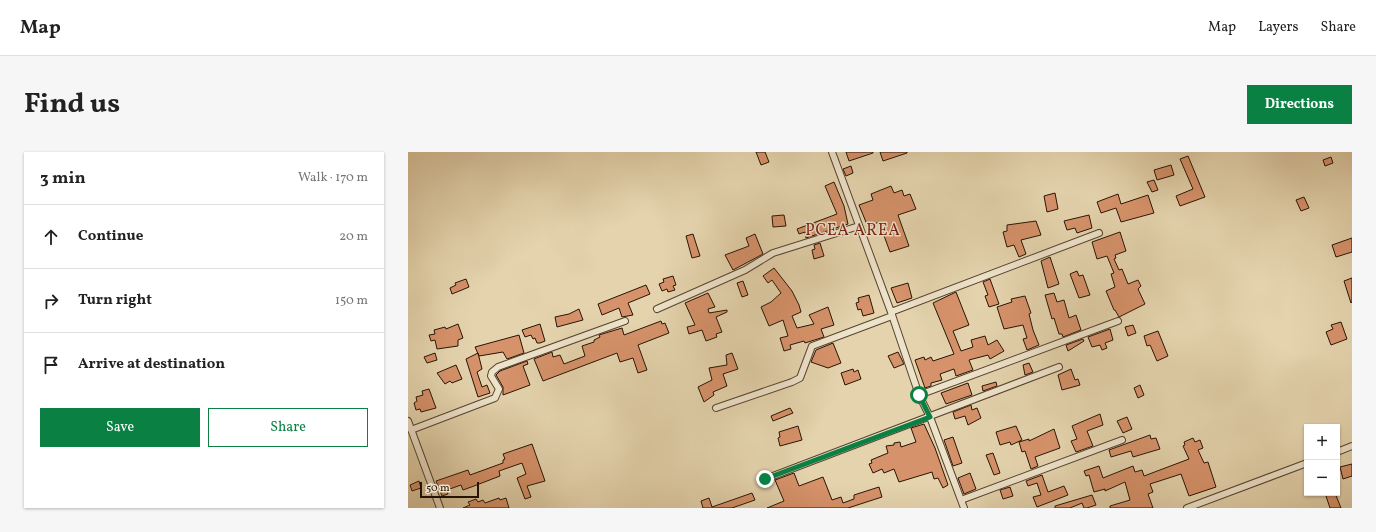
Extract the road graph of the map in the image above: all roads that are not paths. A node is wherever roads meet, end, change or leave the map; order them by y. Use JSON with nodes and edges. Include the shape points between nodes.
{"nodes":[{"id":1,"x":832,"y":152,"type":"edge"},
{"id":2,"x":859,"y":226,"type":"junction"},
{"id":3,"x":1099,"y":233,"type":"dead end"},
{"id":4,"x":657,"y":309,"type":"dead end"},
{"id":5,"x":891,"y":314,"type":"junction"},
{"id":6,"x":625,"y":321,"type":"dead end"},
{"id":7,"x":1118,"y":321,"type":"dead end"},
{"id":8,"x":1059,"y":367,"type":"dead end"},
{"id":9,"x":919,"y":395,"type":"junction"},
{"id":10,"x":716,"y":408,"type":"dead end"},
{"id":11,"x":930,"y":417,"type":"junction"},
{"id":12,"x":408,"y":421,"type":"edge"},
{"id":13,"x":411,"y":430,"type":"junction"},
{"id":14,"x":1122,"y":440,"type":"dead end"},
{"id":15,"x":1352,"y":446,"type":"edge"},
{"id":16,"x":1340,"y":451,"type":"edge"},
{"id":17,"x":1304,"y":464,"type":"edge"},
{"id":18,"x":765,"y":479,"type":"dead end"},
{"id":19,"x":961,"y":500,"type":"junction"},
{"id":20,"x":440,"y":508,"type":"edge"},
{"id":21,"x":964,"y":508,"type":"edge"},
{"id":22,"x":1187,"y":508,"type":"edge"}],
"edges":[{"from":1,"to":2,"type":"street"},
{"from":2,"to":4,"type":"street","via":[[773,253],[745,270]]},
{"from":2,"to":5,"type":"street"},
{"from":3,"to":5,"type":"street"},
{"from":5,"to":9,"type":"street"},
{"from":5,"to":10,"type":"street","via":[[812,346],[800,378]]},
{"from":6,"to":13,"type":"street","via":[[498,367],[491,376],[499,389],[495,398]]},
{"from":7,"to":9,"type":"street"},
{"from":8,"to":11,"type":"street"},
{"from":9,"to":11,"type":"street"},
{"from":11,"to":18,"type":"street"},
{"from":11,"to":19,"type":"street"},
{"from":12,"to":13,"type":"street"},
{"from":13,"to":20,"type":"street"},
{"from":14,"to":19,"type":"street"},
{"from":15,"to":16,"type":"street"},
{"from":17,"to":22,"type":"street"},
{"from":19,"to":21,"type":"street"}]}
